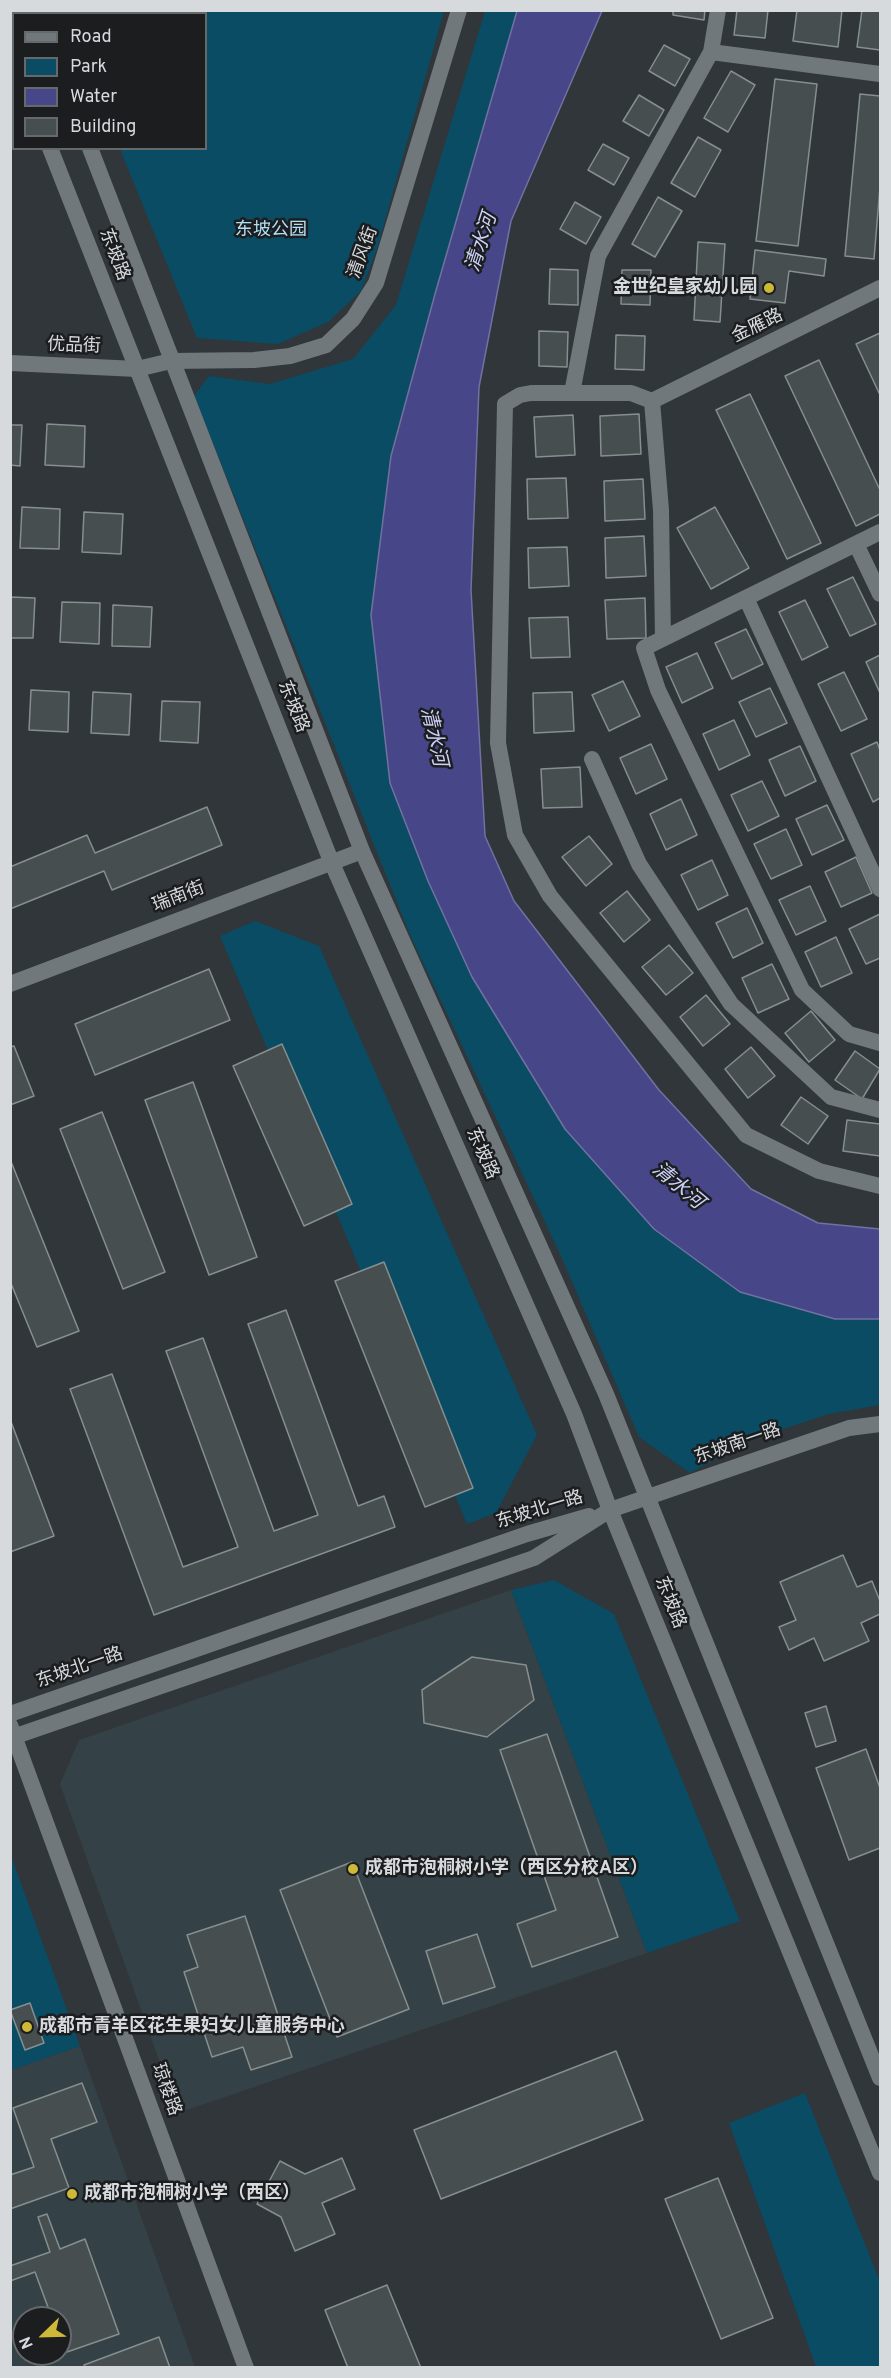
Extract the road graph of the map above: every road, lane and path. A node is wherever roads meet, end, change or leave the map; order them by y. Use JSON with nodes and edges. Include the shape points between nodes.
{"nodes":[{"id":1,"x":459,"y":10,"type":"edge"},
{"id":2,"x":718,"y":10,"type":"edge"},
{"id":3,"x":711,"y":52,"type":"junction"},
{"id":4,"x":880,"y":74,"type":"edge"},
{"id":5,"x":51,"y":150,"type":"edge"},
{"id":6,"x":91,"y":150,"type":"edge"},
{"id":7,"x":880,"y":288,"type":"edge"},
{"id":8,"x":171,"y":361,"type":"junction"},
{"id":9,"x":10,"y":363,"type":"edge"},
{"id":10,"x":136,"y":369,"type":"junction"},
{"id":11,"x":572,"y":393,"type":"junction"},
{"id":12,"x":652,"y":401,"type":"junction"},
{"id":13,"x":880,"y":532,"type":"edge"},
{"id":14,"x":856,"y":544,"type":"junction"},
{"id":15,"x":880,"y":594,"type":"edge"},
{"id":16,"x":746,"y":598,"type":"junction"},
{"id":17,"x":663,"y":639,"type":"junction"},
{"id":18,"x":592,"y":759,"type":"dead end"},
{"id":19,"x":362,"y":851,"type":"junction"},
{"id":20,"x":332,"y":861,"type":"junction"},
{"id":21,"x":880,"y":889,"type":"edge"},
{"id":22,"x":10,"y":984,"type":"edge"},
{"id":23,"x":880,"y":1043,"type":"edge"},
{"id":24,"x":880,"y":1110,"type":"edge"},
{"id":25,"x":880,"y":1186,"type":"edge"},
{"id":26,"x":880,"y":1424,"type":"edge"},
{"id":27,"x":646,"y":1497,"type":"junction"},
{"id":28,"x":610,"y":1510,"type":"junction"},
{"id":29,"x":10,"y":1714,"type":"edge"},
{"id":30,"x":12,"y":1733,"type":"edge"},
{"id":31,"x":880,"y":2078,"type":"edge"},
{"id":32,"x":880,"y":2173,"type":"edge"},
{"id":33,"x":246,"y":2367,"type":"edge"}],
"edges":[{"from":1,"to":8,"type":"street","name":"清风街","via":[[376,283],[353,318],[326,345],[290,356]]},
{"from":2,"to":3,"type":"street"},
{"from":3,"to":4,"type":"street"},
{"from":3,"to":11,"type":"street","via":[[598,256]]},
{"from":5,"to":10,"type":"street","name":"东坡路"},
{"from":6,"to":8,"type":"street","name":"东坡路"},
{"from":7,"to":12,"type":"street","name":"金雁路"},
{"from":8,"to":10,"type":"street","name":"清风街"},
{"from":8,"to":19,"type":"street","name":"东坡路"},
{"from":9,"to":10,"type":"street","name":"优品街"},
{"from":10,"to":20,"type":"street","name":"东坡路"},
{"from":11,"to":12,"type":"street","via":[[631,393]]},
{"from":11,"to":25,"type":"street","via":[[531,393],[505,404],[498,743],[515,835],[550,896],[746,1135],[819,1171]]},
{"from":12,"to":17,"type":"street","via":[[661,510]]},
{"from":13,"to":14,"type":"street"},
{"from":14,"to":15,"type":"street"},
{"from":14,"to":16,"type":"street"},
{"from":16,"to":17,"type":"street"},
{"from":16,"to":21,"type":"street"},
{"from":17,"to":23,"type":"street","via":[[644,648],[658,690],[802,990],[849,1034]]},
{"from":18,"to":24,"type":"street","via":[[639,864],[731,1004],[831,1097]]},
{"from":19,"to":20,"type":"street","name":"瑞南街"},
{"from":19,"to":27,"type":"street","name":"东坡路","via":[[601,1383]]},
{"from":20,"to":22,"type":"street","name":"瑞南街"},
{"from":20,"to":28,"type":"street","name":"东坡路","via":[[574,1414]]},
{"from":26,"to":27,"type":"street","name":"东坡南一路","via":[[849,1428]]},
{"from":27,"to":28,"type":"street","name":"东坡南一路"},
{"from":27,"to":31,"type":"street","name":"东坡路"},
{"from":28,"to":29,"type":"street","name":"东坡北一路","via":[[527,1534]]},
{"from":28,"to":30,"type":"street","name":"东坡北一路","via":[[534,1558]]},
{"from":28,"to":32,"type":"street","name":"东坡路"},
{"from":30,"to":33,"type":"street","name":"琼楼路"}]}
